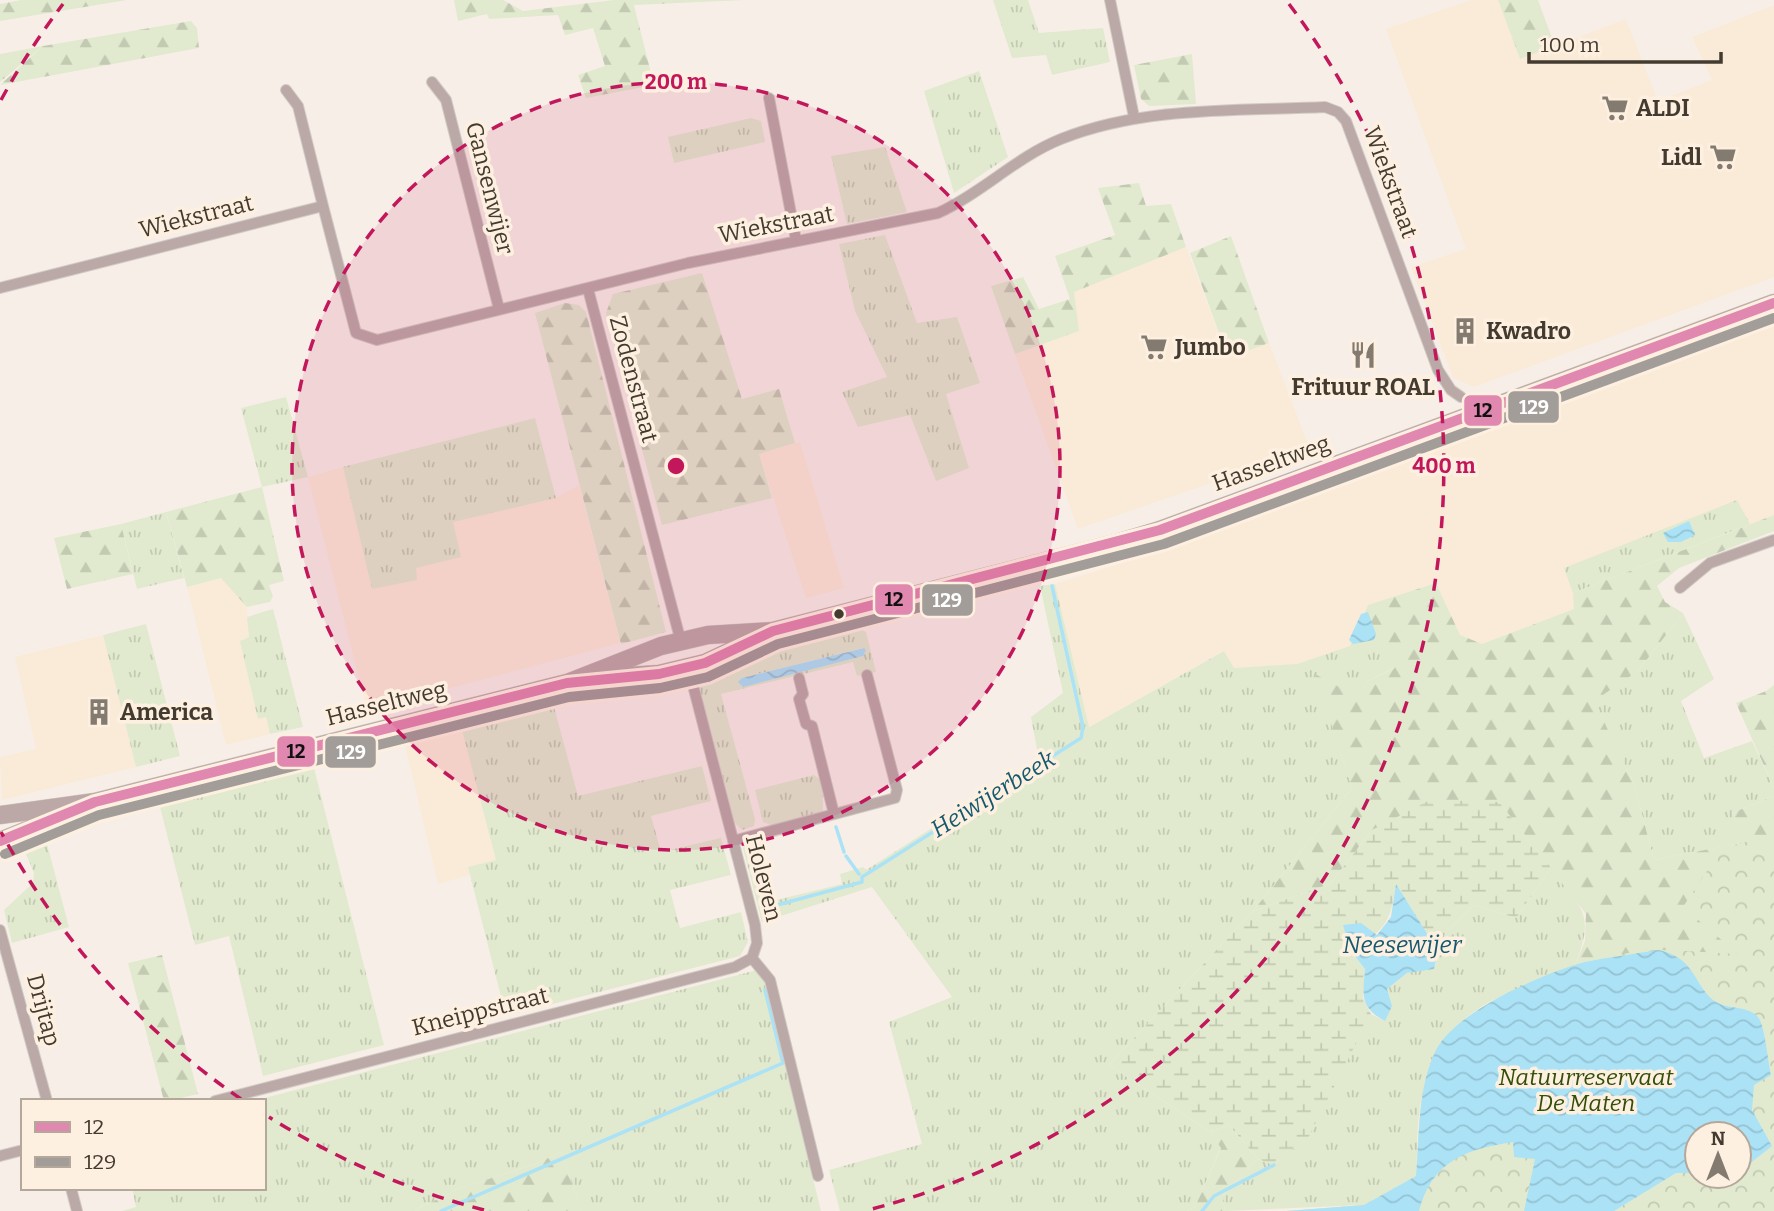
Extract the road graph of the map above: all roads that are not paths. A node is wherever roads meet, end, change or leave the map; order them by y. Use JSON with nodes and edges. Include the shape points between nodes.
{"nodes":[{"id":1,"x":1110,"y":0,"type":"edge"},
{"id":2,"x":432,"y":82,"type":"dead end"},
{"id":3,"x":286,"y":90,"type":"dead end"},
{"id":4,"x":769,"y":98,"type":"dead end"},
{"id":5,"x":1134,"y":117,"type":"junction"},
{"id":6,"x":323,"y":206,"type":"junction"},
{"id":7,"x":796,"y":240,"type":"junction"},
{"id":8,"x":0,"y":288,"type":"edge"},
{"id":9,"x":588,"y":289,"type":"junction"},
{"id":10,"x":1774,"y":303,"type":"edge"},
{"id":11,"x":499,"y":309,"type":"junction"},
{"id":12,"x":1461,"y":397,"type":"dead end"},
{"id":13,"x":1774,"y":540,"type":"edge"},
{"id":14,"x":1680,"y":588,"type":"dead end"},
{"id":15,"x":774,"y":631,"type":"junction"},
{"id":16,"x":681,"y":642,"type":"junction"},
{"id":17,"x":688,"y":666,"type":"junction"},
{"id":18,"x":867,"y":675,"type":"dead end"},
{"id":19,"x":799,"y":678,"type":"dead end"},
{"id":20,"x":567,"y":683,"type":"junction"},
{"id":21,"x":95,"y":802,"type":"junction"},
{"id":22,"x":834,"y":814,"type":"junction"},
{"id":23,"x":0,"y":816,"type":"edge"},
{"id":24,"x":3,"y":840,"type":"edge"},
{"id":25,"x":733,"y":841,"type":"junction"},
{"id":26,"x":0,"y":930,"type":"edge"},
{"id":27,"x":752,"y":958,"type":"junction"},
{"id":28,"x":46,"y":1099,"type":"edge"},
{"id":29,"x":223,"y":1099,"type":"edge"},
{"id":30,"x":21,"y":1151,"type":"edge"},
{"id":31,"x":0,"y":1156,"type":"edge"},
{"id":32,"x":818,"y":1175,"type":"dead end"},
{"id":33,"x":72,"y":1190,"type":"edge"},
{"id":34,"x":77,"y":1211,"type":"edge"}],
"edges":[{"from":1,"to":5,"type":"street"},
{"from":2,"to":11,"type":"street","name":"Gansenwijer","via":[[446,100]]},
{"from":3,"to":6,"type":"street","via":[[298,106]]},
{"from":4,"to":7,"type":"street"},
{"from":5,"to":7,"type":"street","name":"Wiekstraat","via":[[1039,149],[938,213]]},
{"from":5,"to":12,"type":"street","name":"Wiekstraat","via":[[1325,107],[1338,112],[1346,121],[1438,370]]},
{"from":6,"to":8,"type":"street","name":"Wiekstraat"},
{"from":6,"to":11,"type":"street","name":"Wiekstraat","via":[[356,333],[377,340]]},
{"from":7,"to":9,"type":"street","name":"Wiekstraat"},
{"from":9,"to":11,"type":"street","name":"Wiekstraat"},
{"from":9,"to":16,"type":"street","name":"Zodenstraat"},
{"from":10,"to":15,"type":"main road","name":"Hasseltweg","via":[[1160,530]]},
{"from":13,"to":14,"type":"street","via":[[1710,563]]},
{"from":15,"to":16,"type":"main road","name":"Hasseltweg","via":[[708,635]]},
{"from":15,"to":17,"type":"main road","name":"Hasseltweg","via":[[715,659]]},
{"from":16,"to":17,"type":"main road","via":[[691,643],[696,651]]},
{"from":16,"to":20,"type":"main road","name":"Hasseltweg"},
{"from":17,"to":20,"type":"main road","name":"Hasseltweg","via":[[659,674]]},
{"from":17,"to":25,"type":"street","name":"Holeven"},
{"from":18,"to":22,"type":"street","via":[[897,790],[895,798]]},
{"from":19,"to":22,"type":"street","via":[[803,694],[799,699],[806,723],[812,726]]},
{"from":20,"to":21,"type":"main road","name":"Hasseltweg"},
{"from":21,"to":23,"type":"main road","name":"Hasseltweg"},
{"from":21,"to":24,"type":"main road","name":"Hasseltweg"},
{"from":22,"to":25,"type":"street"},
{"from":23,"to":24,"type":"main road","name":"Hasseltweg","via":[[9,828]]},
{"from":25,"to":27,"type":"street","name":"Holeven","via":[[755,925],[757,943]]},
{"from":26,"to":28,"type":"street","name":"Drijtap"},
{"from":27,"to":29,"type":"street","name":"Kneippstraat","via":[[735,967]]},
{"from":27,"to":32,"type":"street","via":[[770,980]]},
{"from":30,"to":31,"type":"street"},
{"from":33,"to":34,"type":"street"}]}
